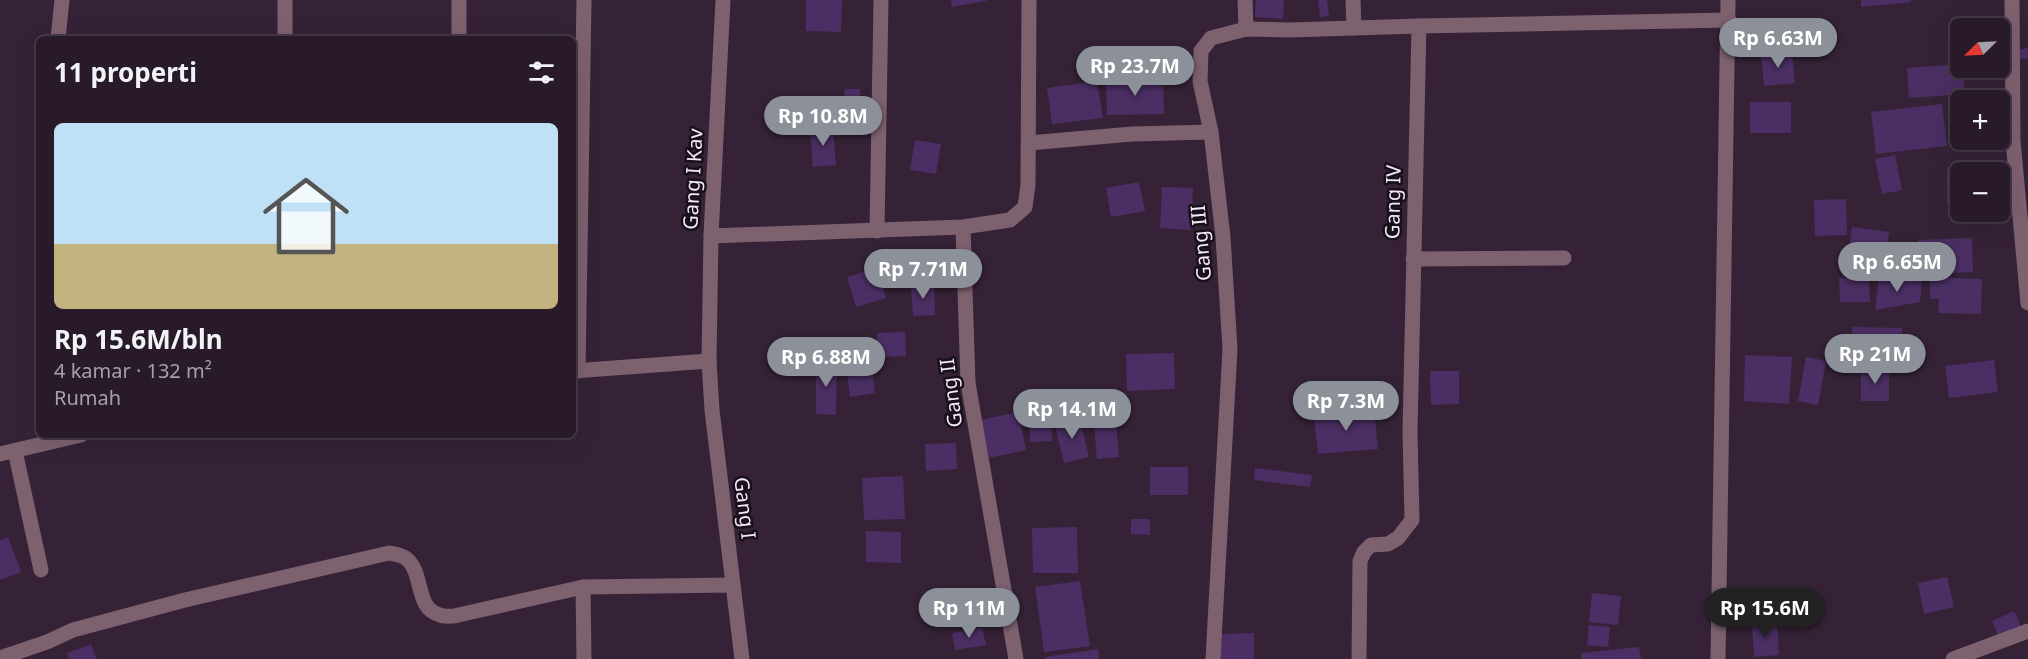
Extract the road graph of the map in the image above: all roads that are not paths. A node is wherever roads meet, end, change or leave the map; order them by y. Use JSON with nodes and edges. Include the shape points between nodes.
{"nodes":[{"id":1,"x":62,"y":0,"type":"edge"},
{"id":2,"x":285,"y":0,"type":"edge"},
{"id":3,"x":459,"y":0,"type":"edge"},
{"id":4,"x":584,"y":0,"type":"edge"},
{"id":5,"x":723,"y":0,"type":"edge"},
{"id":6,"x":881,"y":0,"type":"edge"},
{"id":7,"x":1029,"y":0,"type":"edge"},
{"id":8,"x":1245,"y":0,"type":"edge"},
{"id":9,"x":1353,"y":0,"type":"edge"},
{"id":10,"x":1728,"y":0,"type":"edge"},
{"id":11,"x":2012,"y":0,"type":"edge"},
{"id":12,"x":1729,"y":20,"type":"junction"},
{"id":13,"x":1419,"y":26,"type":"junction"},
{"id":14,"x":1354,"y":28,"type":"junction"},
{"id":15,"x":1246,"y":29,"type":"junction"},
{"id":16,"x":58,"y":36,"type":"edge"},
{"id":17,"x":285,"y":36,"type":"edge"},
{"id":18,"x":459,"y":36,"type":"edge"},
{"id":19,"x":1211,"y":132,"type":"junction"},
{"id":20,"x":1029,"y":143,"type":"junction"},
{"id":21,"x":963,"y":227,"type":"junction"},
{"id":22,"x":878,"y":231,"type":"junction"},
{"id":23,"x":711,"y":236,"type":"junction"},
{"id":24,"x":1564,"y":258,"type":"dead end"},
{"id":25,"x":1413,"y":260,"type":"junction"},
{"id":26,"x":2028,"y":303,"type":"edge"},
{"id":27,"x":576,"y":330,"type":"edge"},
{"id":28,"x":709,"y":361,"type":"junction"},
{"id":29,"x":576,"y":371,"type":"edge"},
{"id":30,"x":61,"y":438,"type":"edge"},
{"id":31,"x":7,"y":452,"type":"edge"},
{"id":32,"x":41,"y":570,"type":"dead end"},
{"id":33,"x":733,"y":585,"type":"junction"},
{"id":34,"x":583,"y":587,"type":"junction"},
{"id":35,"x":2028,"y":631,"type":"edge"},
{"id":36,"x":0,"y":658,"type":"edge"},
{"id":37,"x":584,"y":659,"type":"edge"},
{"id":38,"x":742,"y":659,"type":"edge"},
{"id":39,"x":1016,"y":659,"type":"edge"},
{"id":40,"x":1213,"y":659,"type":"edge"},
{"id":41,"x":1359,"y":659,"type":"edge"},
{"id":42,"x":1718,"y":659,"type":"edge"},
{"id":43,"x":1953,"y":659,"type":"edge"}],
"edges":[{"from":1,"to":16,"type":"street"},
{"from":2,"to":17,"type":"street"},
{"from":3,"to":18,"type":"street"},
{"from":4,"to":27,"type":"street"},
{"from":5,"to":23,"type":"street","name":"Gang I Kav"},
{"from":6,"to":22,"type":"street"},
{"from":7,"to":20,"type":"street"},
{"from":8,"to":15,"type":"street"},
{"from":9,"to":14,"type":"street"},
{"from":10,"to":12,"type":"street"},
{"from":11,"to":26,"type":"street","via":[[2013,141]]},
{"from":12,"to":13,"type":"street"},
{"from":12,"to":42,"type":"street"},
{"from":13,"to":14,"type":"street","name":"Gang III"},
{"from":13,"to":25,"type":"street","name":"Gang IV"},
{"from":14,"to":15,"type":"street","name":"Gang III"},
{"from":15,"to":19,"type":"street","name":"Gang III","via":[[1211,38],[1201,51],[1200,81]]},
{"from":19,"to":20,"type":"street"},
{"from":19,"to":40,"type":"street","name":"Gang III","via":[[1230,349]]},
{"from":20,"to":21,"type":"street","via":[[1025,207],[1010,220]]},
{"from":21,"to":22,"type":"street"},
{"from":21,"to":39,"type":"street","name":"Gang II","via":[[968,383]]},
{"from":22,"to":23,"type":"street"},
{"from":23,"to":28,"type":"street","name":"Gang I Kav"},
{"from":24,"to":25,"type":"street"},
{"from":25,"to":41,"type":"street","name":"Gang IV","via":[[1412,520],[1398,538],[1388,544],[1371,545],[1360,561]]},
{"from":28,"to":29,"type":"street"},
{"from":28,"to":33,"type":"street","name":"Gang I","via":[[711,410]]},
{"from":30,"to":31,"type":"street"},
{"from":31,"to":32,"type":"street"},
{"from":33,"to":34,"type":"street"},
{"from":33,"to":38,"type":"street","name":"Gang I"},
{"from":34,"to":36,"type":"street","via":[[454,616],[439,615],[426,607],[409,560],[389,553],[84,627]]},
{"from":34,"to":37,"type":"street"},
{"from":35,"to":43,"type":"street"}]}
